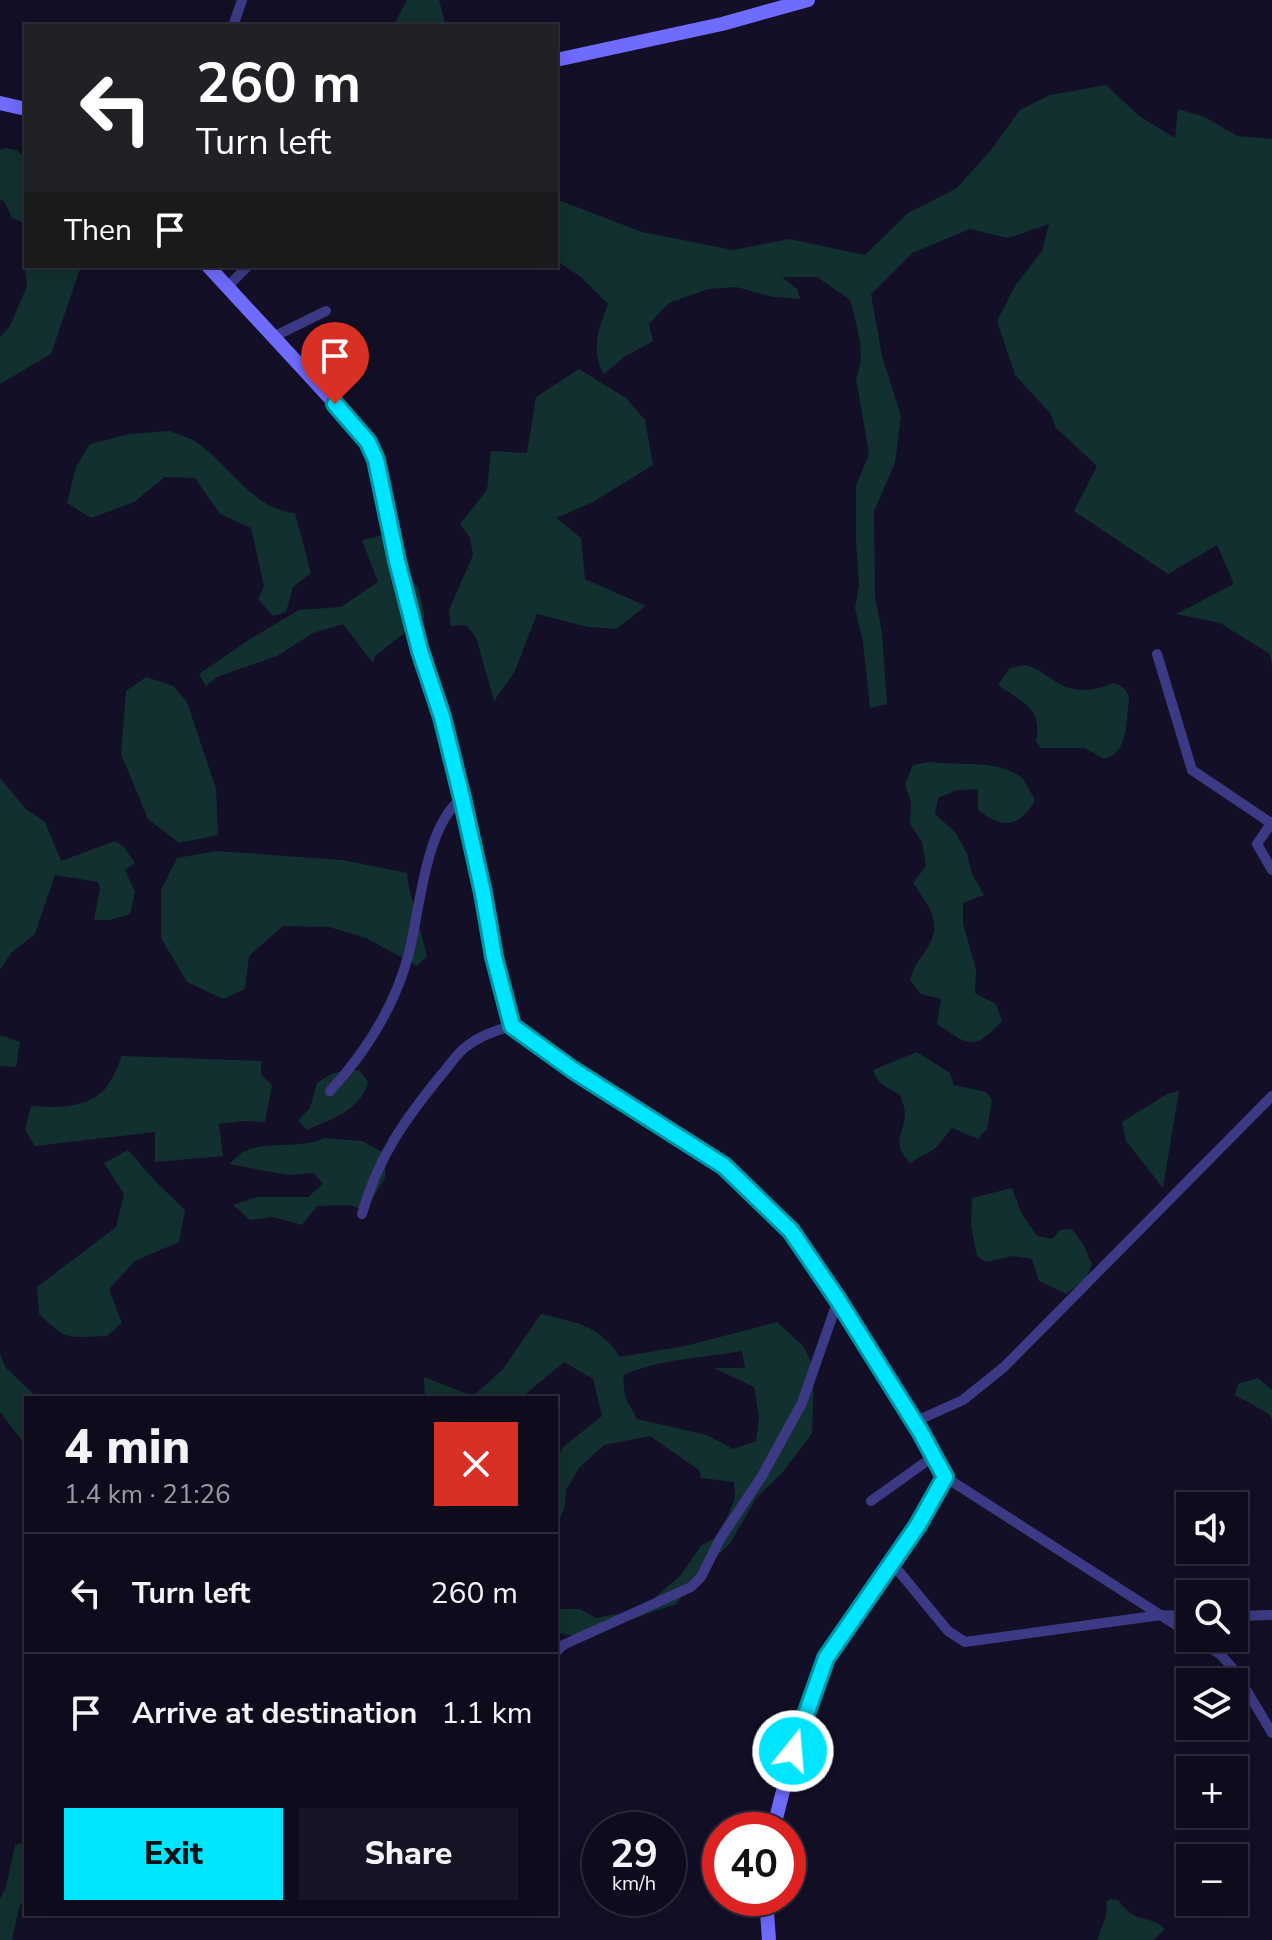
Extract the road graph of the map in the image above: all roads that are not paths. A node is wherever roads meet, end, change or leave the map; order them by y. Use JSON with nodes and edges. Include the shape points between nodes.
{"nodes":[{"id":1,"x":242,"y":0,"type":"edge"},
{"id":2,"x":808,"y":0,"type":"edge"},
{"id":3,"x":234,"y":24,"type":"edge"},
{"id":4,"x":558,"y":60,"type":"edge"},
{"id":5,"x":0,"y":103,"type":"edge"},
{"id":6,"x":24,"y":109,"type":"edge"},
{"id":7,"x":210,"y":268,"type":"edge"},
{"id":8,"x":246,"y":268,"type":"edge"},
{"id":9,"x":226,"y":288,"type":"junction"},
{"id":10,"x":326,"y":311,"type":"dead end"},
{"id":11,"x":273,"y":337,"type":"junction"},
{"id":12,"x":1157,"y":654,"type":"dead end"},
{"id":13,"x":462,"y":798,"type":"junction"},
{"id":14,"x":1272,"y":822,"type":"edge"},
{"id":15,"x":1272,"y":870,"type":"edge"},
{"id":16,"x":512,"y":1026,"type":"junction"},
{"id":17,"x":330,"y":1091,"type":"dead end"},
{"id":18,"x":1272,"y":1096,"type":"edge"},
{"id":19,"x":362,"y":1214,"type":"dead end"},
{"id":20,"x":838,"y":1300,"type":"junction"},
{"id":21,"x":914,"y":1422,"type":"junction"},
{"id":22,"x":934,"y":1456,"type":"junction"},
{"id":23,"x":945,"y":1477,"type":"junction"},
{"id":24,"x":871,"y":1501,"type":"dead end"},
{"id":25,"x":892,"y":1563,"type":"junction"},
{"id":26,"x":1161,"y":1615,"type":"junction"},
{"id":27,"x":1272,"y":1615,"type":"edge"},
{"id":28,"x":1176,"y":1616,"type":"edge"},
{"id":29,"x":1248,"y":1616,"type":"edge"},
{"id":30,"x":1176,"y":1625,"type":"edge"},
{"id":31,"x":558,"y":1650,"type":"edge"},
{"id":32,"x":1216,"y":1652,"type":"edge"},
{"id":33,"x":1272,"y":1733,"type":"edge"},
{"id":34,"x":778,"y":1812,"type":"edge"},
{"id":35,"x":767,"y":1916,"type":"edge"},
{"id":36,"x":769,"y":1940,"type":"edge"}],
"edges":[{"from":1,"to":3,"type":"street"},
{"from":2,"to":4,"type":"street"},
{"from":5,"to":6,"type":"street"},
{"from":7,"to":9,"type":"street"},
{"from":8,"to":9,"type":"street"},
{"from":9,"to":11,"type":"street"},
{"from":10,"to":11,"type":"street"},
{"from":11,"to":13,"type":"street","via":[[353,423],[376,460],[397,561]]},
{"from":12,"to":14,"type":"street","via":[[1192,770]]},
{"from":13,"to":16,"type":"street"},
{"from":13,"to":17,"type":"street","via":[[450,807],[439,830],[409,954],[392,999],[357,1062]]},
{"from":14,"to":15,"type":"street","via":[[1257,844]]},
{"from":16,"to":19,"type":"street","via":[[464,1047],[420,1101],[372,1180]]},
{"from":16,"to":20,"type":"street","via":[[724,1166],[791,1231]]},
{"from":18,"to":21,"type":"street","via":[[1004,1367],[963,1400]]},
{"from":20,"to":21,"type":"street"},
{"from":20,"to":31,"type":"street","via":[[802,1403],[701,1577],[691,1587]]},
{"from":21,"to":22,"type":"street"},
{"from":22,"to":23,"type":"street"},
{"from":22,"to":24,"type":"street"},
{"from":23,"to":25,"type":"street"},
{"from":23,"to":26,"type":"street"},
{"from":25,"to":26,"type":"street","via":[[948,1631],[965,1642]]},
{"from":25,"to":34,"type":"street","via":[[826,1658],[800,1725]]},
{"from":26,"to":28,"type":"street"},
{"from":26,"to":30,"type":"street"},
{"from":27,"to":29,"type":"street"},
{"from":32,"to":33,"type":"street","via":[[1235,1671]]},
{"from":35,"to":36,"type":"street"}]}
